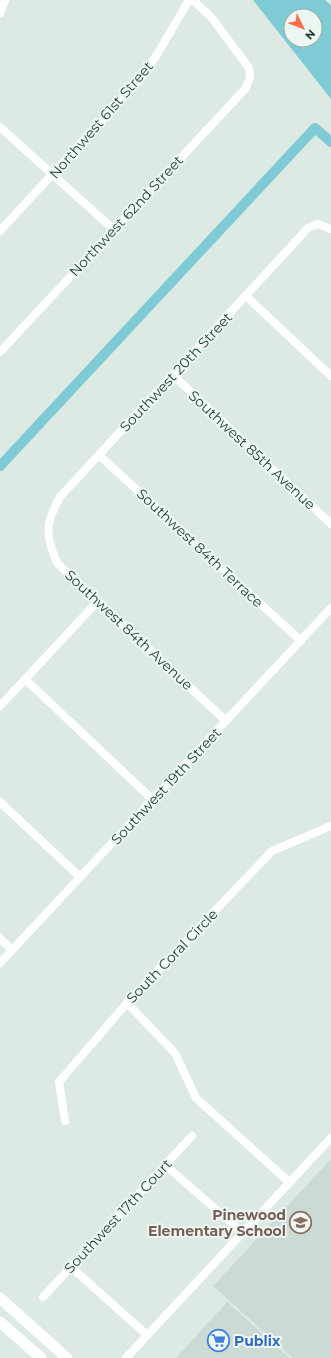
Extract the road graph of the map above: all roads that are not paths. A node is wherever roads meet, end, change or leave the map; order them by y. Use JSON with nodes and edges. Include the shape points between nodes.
{"nodes":[{"id":1,"x":5,"y":0,"type":"edge"},
{"id":2,"x":189,"y":0,"type":"edge"},
{"id":3,"x":193,"y":0,"type":"edge"},
{"id":4,"x":0,"y":13,"type":"edge"},
{"id":5,"x":0,"y":127,"type":"edge"},
{"id":6,"x":53,"y":174,"type":"junction"},
{"id":7,"x":114,"y":229,"type":"junction"},
{"id":8,"x":331,"y":229,"type":"edge"},
{"id":9,"x":0,"y":231,"type":"edge"},
{"id":10,"x":246,"y":296,"type":"junction"},
{"id":11,"x":0,"y":352,"type":"edge"},
{"id":12,"x":173,"y":375,"type":"junction"},
{"id":13,"x":331,"y":376,"type":"edge"},
{"id":14,"x":100,"y":455,"type":"junction"},
{"id":15,"x":331,"y":524,"type":"edge"},
{"id":16,"x":47,"y":530,"type":"joint"},
{"id":17,"x":98,"y":602,"type":"junction"},
{"id":18,"x":331,"y":608,"type":"edge"},
{"id":19,"x":300,"y":641,"type":"junction"},
{"id":20,"x":25,"y":679,"type":"junction"},
{"id":21,"x":0,"y":706,"type":"edge"},
{"id":22,"x":226,"y":721,"type":"junction"},
{"id":23,"x":153,"y":800,"type":"junction"},
{"id":24,"x":0,"y":802,"type":"edge"},
{"id":25,"x":331,"y":826,"type":"edge"},
{"id":26,"x":80,"y":877,"type":"junction"},
{"id":27,"x":0,"y":938,"type":"edge"},
{"id":28,"x":12,"y":950,"type":"junction"},
{"id":29,"x":0,"y":963,"type":"edge"},
{"id":30,"x":127,"y":1003,"type":"junction"},
{"id":31,"x":64,"y":1121,"type":"dead end"},
{"id":32,"x":192,"y":1136,"type":"dead end"},
{"id":33,"x":331,"y":1138,"type":"edge"},
{"id":34,"x":165,"y":1165,"type":"junction"},
{"id":35,"x":289,"y":1182,"type":"junction"},
{"id":36,"x":242,"y":1232,"type":"junction"},
{"id":37,"x":71,"y":1266,"type":"junction"},
{"id":38,"x":43,"y":1297,"type":"dead end"},
{"id":39,"x":0,"y":1298,"type":"edge"},
{"id":40,"x":0,"y":1322,"type":"edge"},
{"id":41,"x":147,"y":1335,"type":"junction"},
{"id":42,"x":41,"y":1358,"type":"edge"},
{"id":43,"x":67,"y":1358,"type":"edge"},
{"id":44,"x":126,"y":1358,"type":"edge"}],
"edges":[{"from":1,"to":4,"type":"street"},
{"from":2,"to":6,"type":"street","name":"Northwest 61st Street","via":[[143,76]]},
{"from":3,"to":7,"type":"street","name":"Northwest 62nd Street","via":[[212,18],[249,68],[250,78],[246,88]]},
{"from":5,"to":6,"type":"street"},
{"from":6,"to":7,"type":"street"},
{"from":6,"to":9,"type":"street","name":"Northwest 61st Street"},
{"from":7,"to":11,"type":"street","name":"Northwest 62nd Street"},
{"from":8,"to":10,"type":"street","name":"Southwest 20th Street","via":[[318,224],[308,228]]},
{"from":10,"to":12,"type":"street","name":"Southwest 20th Street"},
{"from":10,"to":13,"type":"street"},
{"from":12,"to":14,"type":"street","name":"Southwest 20th Street"},
{"from":12,"to":15,"type":"street","name":"Southwest 85th Avenue"},
{"from":14,"to":16,"type":"street","name":"Southwest 20th Street","via":[[60,497],[50,514]]},
{"from":14,"to":19,"type":"street","name":"Southwest 84th Terrace"},
{"from":16,"to":17,"type":"street","name":"Southwest 84th Avenue","via":[[49,546],[57,563]]},
{"from":17,"to":20,"type":"street"},
{"from":17,"to":22,"type":"street","name":"Southwest 84th Avenue"},
{"from":18,"to":19,"type":"street","name":"Southwest 19th Street"},
{"from":19,"to":22,"type":"street","name":"Southwest 19th Street"},
{"from":20,"to":21,"type":"street"},
{"from":20,"to":23,"type":"street"},
{"from":22,"to":23,"type":"street","name":"Southwest 19th Street"},
{"from":23,"to":26,"type":"street","name":"Southwest 19th Street"},
{"from":24,"to":26,"type":"street"},
{"from":25,"to":30,"type":"street","name":"South Coral Circle","via":[[272,851]]},
{"from":26,"to":28,"type":"street","name":"Southwest 19th Street"},
{"from":27,"to":28,"type":"street"},
{"from":28,"to":29,"type":"street","name":"Southwest 19th Street"},
{"from":30,"to":31,"type":"street","name":"South Coral Circle","via":[[59,1082]]},
{"from":30,"to":35,"type":"street","via":[[175,1053],[196,1098]]},
{"from":32,"to":34,"type":"street","name":"Southwest 17th Court"},
{"from":33,"to":35,"type":"street"},
{"from":34,"to":36,"type":"street"},
{"from":34,"to":37,"type":"street","name":"Southwest 17th Court"},
{"from":35,"to":36,"type":"street"},
{"from":36,"to":41,"type":"street"},
{"from":37,"to":38,"type":"street","name":"Southwest 17th Court"},
{"from":37,"to":41,"type":"street"},
{"from":39,"to":43,"type":"street"},
{"from":40,"to":42,"type":"street"},
{"from":41,"to":44,"type":"street"}]}
